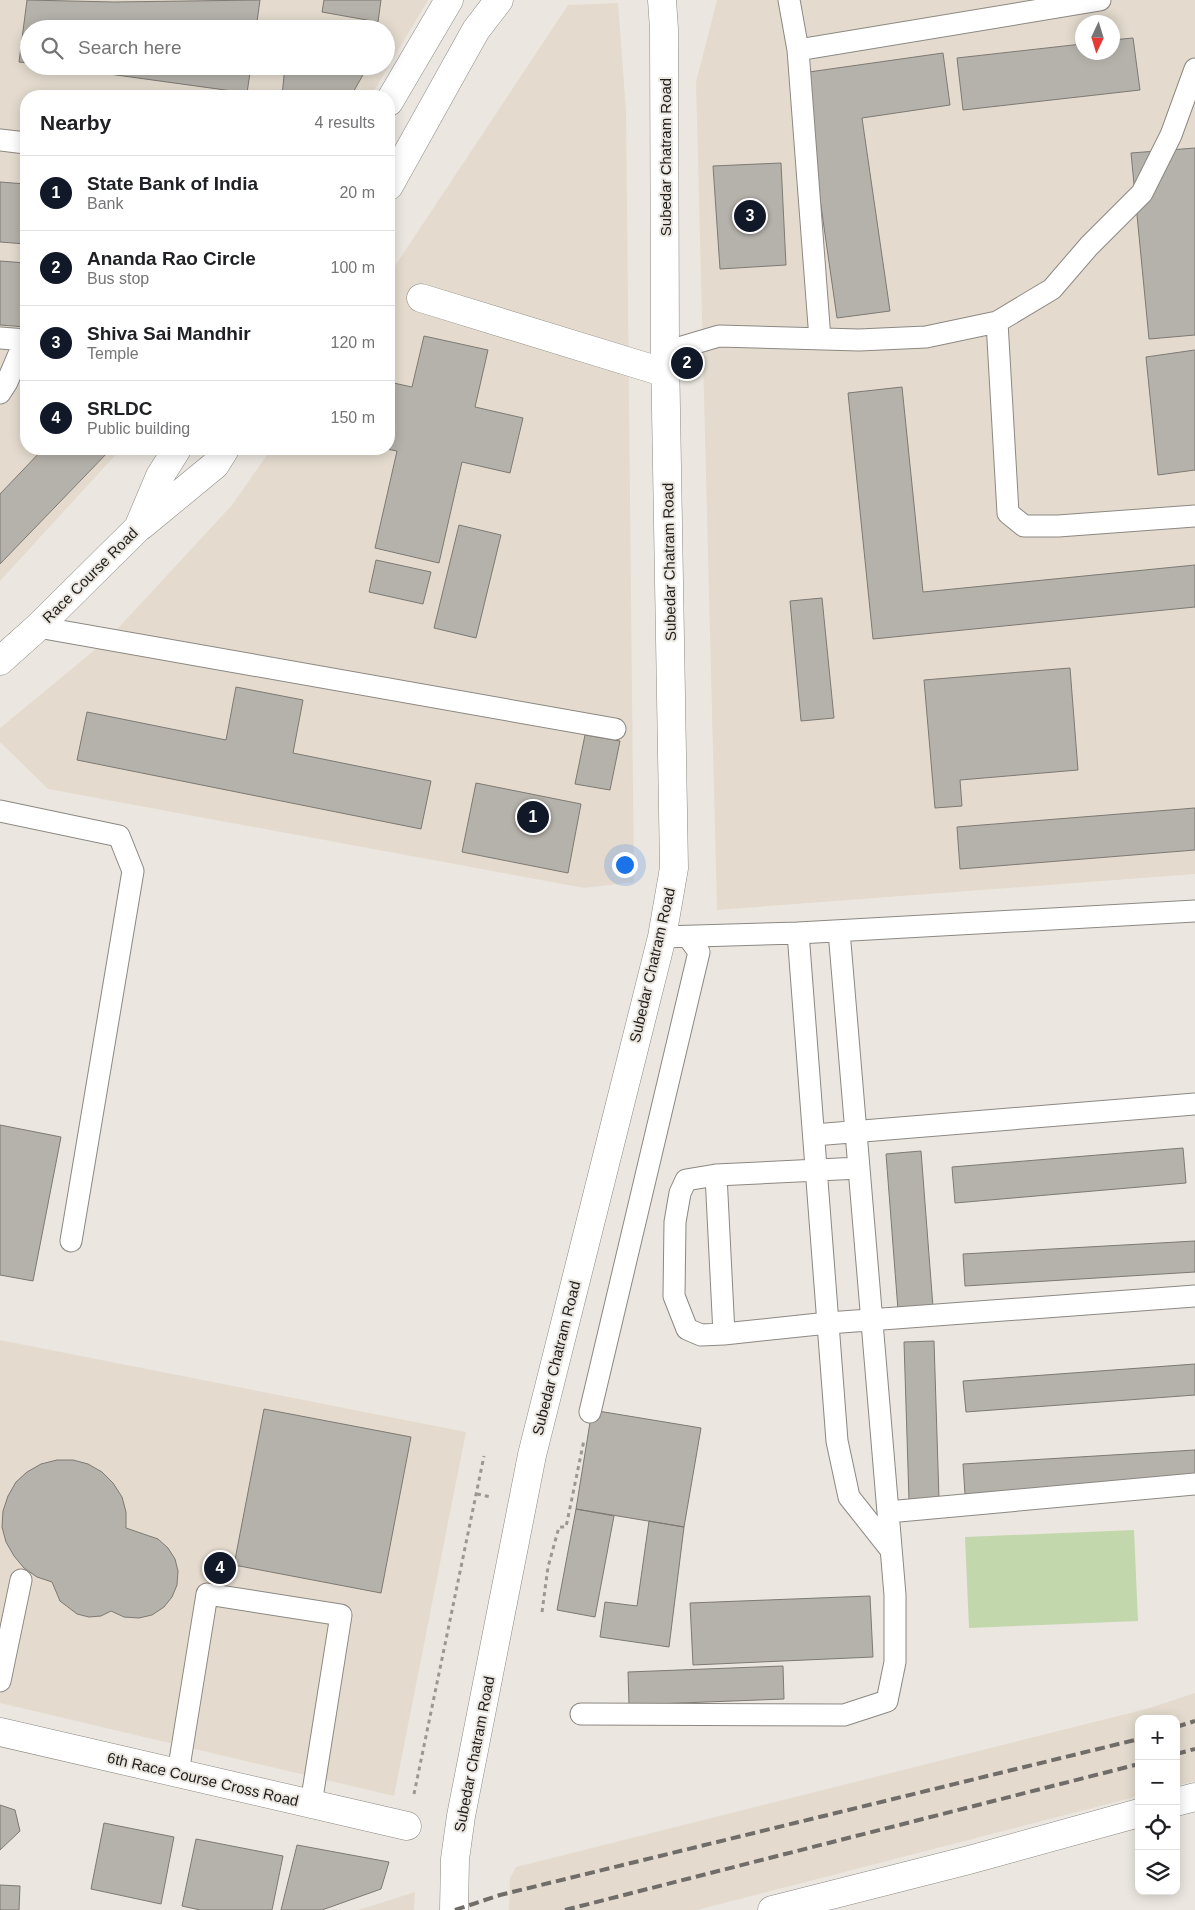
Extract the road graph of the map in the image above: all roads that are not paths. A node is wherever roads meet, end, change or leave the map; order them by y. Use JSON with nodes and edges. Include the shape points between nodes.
{"nodes":[{"id":1,"x":449,"y":0,"type":"edge"},
{"id":2,"x":499,"y":0,"type":"edge"},
{"id":3,"x":662,"y":0,"type":"edge"},
{"id":4,"x":789,"y":0,"type":"edge"},
{"id":5,"x":1100,"y":0,"type":"edge"},
{"id":6,"x":798,"y":50,"type":"junction"},
{"id":7,"x":1195,"y":69,"type":"edge"},
{"id":8,"x":395,"y":92,"type":"edge"},
{"id":9,"x":0,"y":140,"type":"edge"},
{"id":10,"x":20,"y":142,"type":"edge"},
{"id":11,"x":395,"y":175,"type":"edge"},
{"id":12,"x":421,"y":298,"type":"dead end"},
{"id":13,"x":998,"y":322,"type":"junction"},
{"id":14,"x":0,"y":338,"type":"edge"},
{"id":15,"x":820,"y":339,"type":"junction"},
{"id":16,"x":20,"y":340,"type":"edge"},
{"id":17,"x":20,"y":353,"type":"edge"},
{"id":18,"x":665,"y":362,"type":"junction"},
{"id":19,"x":0,"y":393,"type":"edge"},
{"id":20,"x":173,"y":455,"type":"edge"},
{"id":21,"x":220,"y":457,"type":"edge"},
{"id":22,"x":1195,"y":516,"type":"edge"},
{"id":23,"x":138,"y":528,"type":"junction"},
{"id":24,"x":38,"y":627,"type":"junction"},
{"id":25,"x":0,"y":661,"type":"edge"},
{"id":26,"x":615,"y":729,"type":"dead end"},
{"id":27,"x":0,"y":811,"type":"edge"},
{"id":28,"x":1195,"y":911,"type":"edge"},
{"id":29,"x":839,"y":931,"type":"junction"},
{"id":30,"x":798,"y":933,"type":"junction"},
{"id":31,"x":675,"y":937,"type":"junction"},
{"id":32,"x":1195,"y":1104,"type":"edge"},
{"id":33,"x":856,"y":1132,"type":"junction"},
{"id":34,"x":814,"y":1136,"type":"junction"},
{"id":35,"x":859,"y":1168,"type":"junction"},
{"id":36,"x":817,"y":1171,"type":"junction"},
{"id":37,"x":716,"y":1175,"type":"junction"},
{"id":38,"x":71,"y":1241,"type":"dead end"},
{"id":39,"x":1195,"y":1296,"type":"edge"},
{"id":40,"x":872,"y":1321,"type":"junction"},
{"id":41,"x":828,"y":1324,"type":"junction"},
{"id":42,"x":724,"y":1334,"type":"junction"},
{"id":43,"x":590,"y":1412,"type":"road end"},
{"id":44,"x":1195,"y":1484,"type":"edge"},
{"id":45,"x":888,"y":1512,"type":"junction"},
{"id":46,"x":891,"y":1550,"type":"junction"},
{"id":47,"x":21,"y":1580,"type":"dead end"},
{"id":48,"x":0,"y":1681,"type":"edge"},
{"id":49,"x":581,"y":1714,"type":"dead end"},
{"id":50,"x":0,"y":1732,"type":"edge"},
{"id":51,"x":178,"y":1774,"type":"junction"},
{"id":52,"x":1195,"y":1797,"type":"edge"},
{"id":53,"x":1180,"y":1801,"type":"edge"},
{"id":54,"x":311,"y":1804,"type":"junction"},
{"id":55,"x":1135,"y":1814,"type":"edge"},
{"id":56,"x":407,"y":1826,"type":"road end"},
{"id":57,"x":454,"y":1910,"type":"edge"},
{"id":58,"x":772,"y":1910,"type":"edge"}],
"edges":[{"from":1,"to":8,"type":"main road"},
{"from":2,"to":11,"type":"main road","via":[[476,30]]},
{"from":3,"to":18,"type":"main road","name":"Subedar Chatram Road"},
{"from":4,"to":6,"type":"lane"},
{"from":5,"to":6,"type":"lane"},
{"from":6,"to":15,"type":"lane"},
{"from":7,"to":13,"type":"lane","via":[[1171,135],[1142,193],[1052,289]]},
{"from":9,"to":10,"type":"lane"},
{"from":12,"to":18,"type":"main road"},
{"from":13,"to":15,"type":"lane","via":[[926,337]]},
{"from":13,"to":22,"type":"lane","via":[[1008,513],[1024,526]]},
{"from":14,"to":16,"type":"lane"},
{"from":15,"to":18,"type":"lane","via":[[719,336]]},
{"from":17,"to":19,"type":"lane"},
{"from":18,"to":31,"type":"main road","name":"Subedar Chatram Road"},
{"from":20,"to":23,"type":"main road","name":"Race Course Road","via":[[160,476]]},
{"from":21,"to":23,"type":"main road"},
{"from":23,"to":24,"type":"main road","name":"Race Course Road"},
{"from":24,"to":25,"type":"main road","name":"Race Course Road"},
{"from":24,"to":26,"type":"lane"},
{"from":27,"to":38,"type":"lane","via":[[118,836],[133,872]]},
{"from":28,"to":29,"type":"lane"},
{"from":29,"to":30,"type":"lane"},
{"from":29,"to":33,"type":"lane"},
{"from":30,"to":31,"type":"lane"},
{"from":30,"to":34,"type":"lane"},
{"from":31,"to":43,"type":"lane","via":[[699,952]]},
{"from":31,"to":57,"type":"main road","name":"Subedar Chatram Road","via":[[532,1455],[461,1816],[455,1859]]},
{"from":32,"to":33,"type":"lane"},
{"from":33,"to":34,"type":"lane"},
{"from":33,"to":35,"type":"lane"},
{"from":34,"to":36,"type":"lane"},
{"from":35,"to":36,"type":"lane"},
{"from":35,"to":40,"type":"lane"},
{"from":36,"to":37,"type":"lane"},
{"from":36,"to":41,"type":"lane"},
{"from":37,"to":42,"type":"lane"},
{"from":37,"to":42,"type":"lane","via":[[686,1180],[680,1193],[675,1222],[674,1296],[687,1330]]},
{"from":39,"to":40,"type":"lane"},
{"from":40,"to":41,"type":"lane"},
{"from":40,"to":45,"type":"lane"},
{"from":41,"to":42,"type":"lane"},
{"from":41,"to":46,"type":"lane","via":[[837,1441],[848,1497]]},
{"from":44,"to":45,"type":"lane"},
{"from":45,"to":46,"type":"lane"},
{"from":46,"to":49,"type":"lane","via":[[895,1662],[887,1701],[844,1715]]},
{"from":47,"to":48,"type":"lane"},
{"from":50,"to":51,"type":"main road","name":"6th Race Course Cross Road"},
{"from":51,"to":54,"type":"main road","name":"6th Race Course Cross Road"},
{"from":51,"to":54,"type":"lane","via":[[207,1594],[341,1615]]},
{"from":52,"to":53,"type":"main road"},
{"from":54,"to":56,"type":"main road","name":"6th Race Course Cross Road"},
{"from":55,"to":58,"type":"main road"}]}
